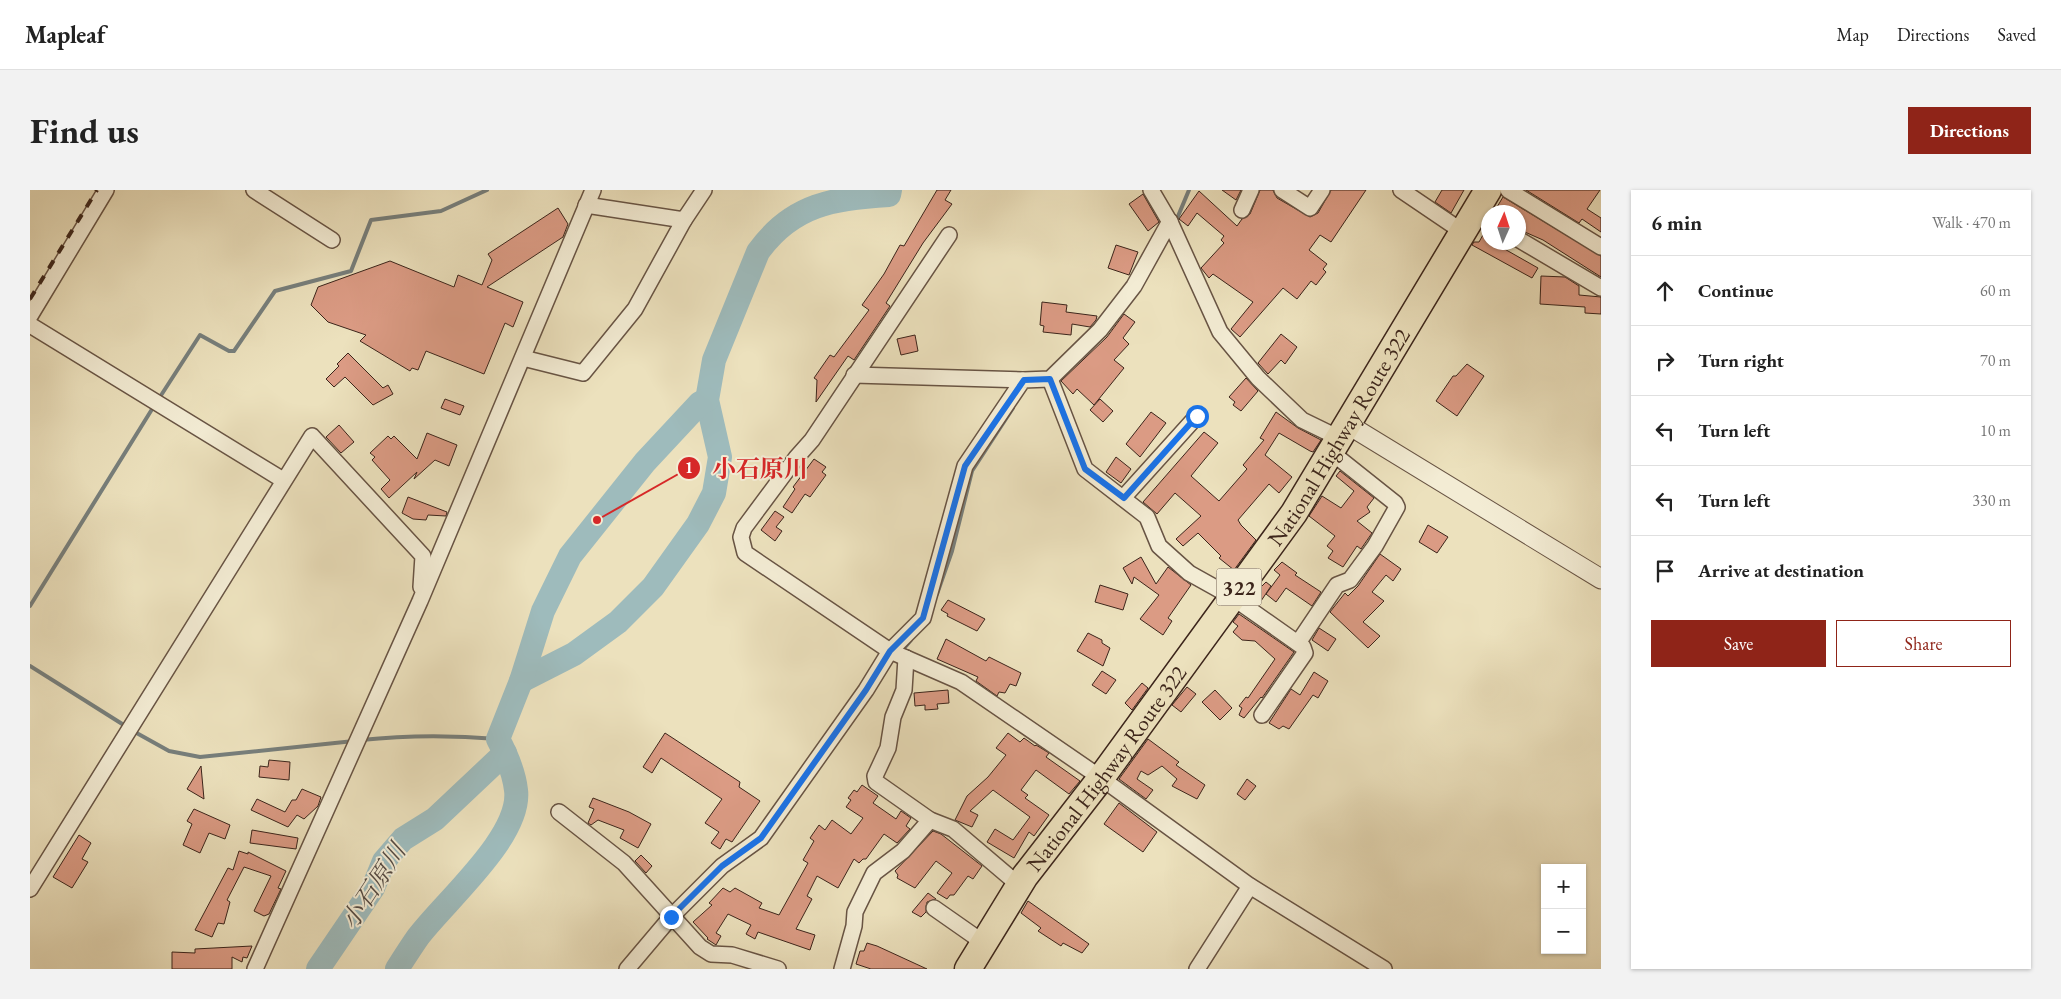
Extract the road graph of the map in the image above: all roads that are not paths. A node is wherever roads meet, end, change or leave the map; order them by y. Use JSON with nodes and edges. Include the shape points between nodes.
{"nodes":[{"id":1,"x":106,"y":190,"type":"edge"},
{"id":2,"x":254,"y":190,"type":"edge"},
{"id":3,"x":593,"y":190,"type":"edge"},
{"id":4,"x":704,"y":190,"type":"edge"},
{"id":5,"x":1151,"y":190,"type":"edge"},
{"id":6,"x":1251,"y":190,"type":"edge"},
{"id":7,"x":1282,"y":190,"type":"edge"},
{"id":8,"x":1322,"y":190,"type":"edge"},
{"id":9,"x":1401,"y":190,"type":"edge"},
{"id":10,"x":1488,"y":190,"type":"edge"},
{"id":11,"x":1508,"y":190,"type":"edge"},
{"id":12,"x":586,"y":206,"type":"junction"},
{"id":13,"x":1242,"y":210,"type":"dead end"},
{"id":14,"x":684,"y":220,"type":"junction"},
{"id":15,"x":1170,"y":221,"type":"junction"},
{"id":16,"x":1475,"y":222,"type":"edge"},
{"id":17,"x":949,"y":234,"type":"dead end"},
{"id":18,"x":332,"y":240,"type":"dead end"},
{"id":19,"x":1526,"y":244,"type":"edge"},
{"id":20,"x":1601,"y":247,"type":"edge"},
{"id":21,"x":1601,"y":288,"type":"edge"},
{"id":22,"x":30,"y":316,"type":"edge"},
{"id":23,"x":30,"y":325,"type":"edge"},
{"id":24,"x":523,"y":358,"type":"junction"},
{"id":25,"x":854,"y":375,"type":"junction"},
{"id":26,"x":1024,"y":380,"type":"junction"},
{"id":27,"x":1051,"y":381,"type":"junction"},
{"id":28,"x":1197,"y":416,"type":"dead end"},
{"id":29,"x":1339,"y":438,"type":"junction"},
{"id":30,"x":283,"y":480,"type":"junction"},
{"id":31,"x":1124,"y":498,"type":"junction"},
{"id":32,"x":1601,"y":579,"type":"edge"},
{"id":33,"x":1232,"y":597,"type":"junction"},
{"id":34,"x":420,"y":600,"type":"junction"},
{"id":35,"x":1298,"y":643,"type":"junction"},
{"id":36,"x":898,"y":654,"type":"junction"},
{"id":37,"x":1262,"y":715,"type":"dead end"},
{"id":38,"x":1101,"y":778,"type":"junction"},
{"id":39,"x":559,"y":812,"type":"dead end"},
{"id":40,"x":930,"y":820,"type":"junction"},
{"id":41,"x":1020,"y":886,"type":"junction"},
{"id":42,"x":1250,"y":886,"type":"junction"},
{"id":43,"x":30,"y":889,"type":"edge"},
{"id":44,"x":934,"y":908,"type":"dead end"},
{"id":45,"x":674,"y":920,"type":"junction"},
{"id":46,"x":984,"y":943,"type":"junction"},
{"id":47,"x":729,"y":962,"type":"edge"},
{"id":48,"x":254,"y":969,"type":"edge"},
{"id":49,"x":627,"y":969,"type":"edge"},
{"id":50,"x":778,"y":969,"type":"edge"},
{"id":51,"x":842,"y":969,"type":"edge"},
{"id":52,"x":968,"y":969,"type":"edge"},
{"id":53,"x":1197,"y":969,"type":"edge"},
{"id":54,"x":1384,"y":969,"type":"edge"}],
"edges":[{"from":1,"to":22,"type":"street"},
{"from":2,"to":18,"type":"street"},
{"from":3,"to":12,"type":"street"},
{"from":4,"to":14,"type":"street"},
{"from":5,"to":15,"type":"street"},
{"from":6,"to":13,"type":"street"},
{"from":7,"to":8,"type":"street","via":[[1310,208]]},
{"from":9,"to":16,"type":"street"},
{"from":10,"to":16,"type":"highway","name":"National Highway Route 322","number":"322"},
{"from":11,"to":20,"type":"street"},
{"from":12,"to":14,"type":"street"},
{"from":12,"to":24,"type":"street"},
{"from":14,"to":24,"type":"street","via":[[635,309],[583,373]]},
{"from":15,"to":27,"type":"street","via":[[1134,286],[1100,330]]},
{"from":15,"to":29,"type":"street","via":[[1220,332],[1258,378],[1302,420]]},
{"from":16,"to":29,"type":"highway","name":"National Highway Route 322","number":"322"},
{"from":17,"to":25,"type":"street"},
{"from":19,"to":21,"type":"street"},
{"from":23,"to":30,"type":"street"},
{"from":24,"to":34,"type":"street"},
{"from":25,"to":26,"type":"street"},
{"from":25,"to":36,"type":"street","via":[[812,440],[744,528],[741,537],[745,553]]},
{"from":26,"to":27,"type":"street"},
{"from":26,"to":36,"type":"street","via":[[965,466],[923,618]]},
{"from":27,"to":31,"type":"street","via":[[1085,469]]},
{"from":28,"to":31,"type":"street"},
{"from":29,"to":32,"type":"street"},
{"from":29,"to":33,"type":"highway","name":"National Highway Route 322","number":"322","via":[[1294,512]]},
{"from":29,"to":35,"type":"street","via":[[1397,507],[1375,546],[1350,580],[1337,585]]},
{"from":30,"to":34,"type":"street","via":[[312,436],[423,556]]},
{"from":30,"to":43,"type":"street"},
{"from":31,"to":33,"type":"street","via":[[1147,517],[1159,546],[1189,573]]},
{"from":33,"to":35,"type":"street"},
{"from":33,"to":38,"type":"highway","name":"National Highway Route 322","number":"322"},
{"from":34,"to":48,"type":"street"},
{"from":35,"to":37,"type":"street","via":[[1305,653]]},
{"from":36,"to":38,"type":"street","via":[[962,682]]},
{"from":36,"to":40,"type":"street","via":[[904,690],[893,717],[888,748],[875,776],[876,782]]},
{"from":36,"to":45,"type":"street","via":[[866,690],[761,838],[722,866]]},
{"from":38,"to":41,"type":"highway","name":"National Highway Route 322","number":"322"},
{"from":38,"to":42,"type":"street"},
{"from":39,"to":45,"type":"street","via":[[624,863]]},
{"from":40,"to":41,"type":"street","via":[[953,829]]},
{"from":40,"to":51,"type":"street","via":[[902,851],[874,873],[855,912]]},
{"from":41,"to":46,"type":"highway","name":"National Highway Route 322","number":"322"},
{"from":42,"to":53,"type":"street"},
{"from":42,"to":54,"type":"street"},
{"from":44,"to":46,"type":"street"},
{"from":45,"to":47,"type":"street","via":[[700,947]]},
{"from":45,"to":49,"type":"street"},
{"from":46,"to":52,"type":"highway","name":"National Highway Route 322","number":"322"},
{"from":47,"to":50,"type":"street"}]}
